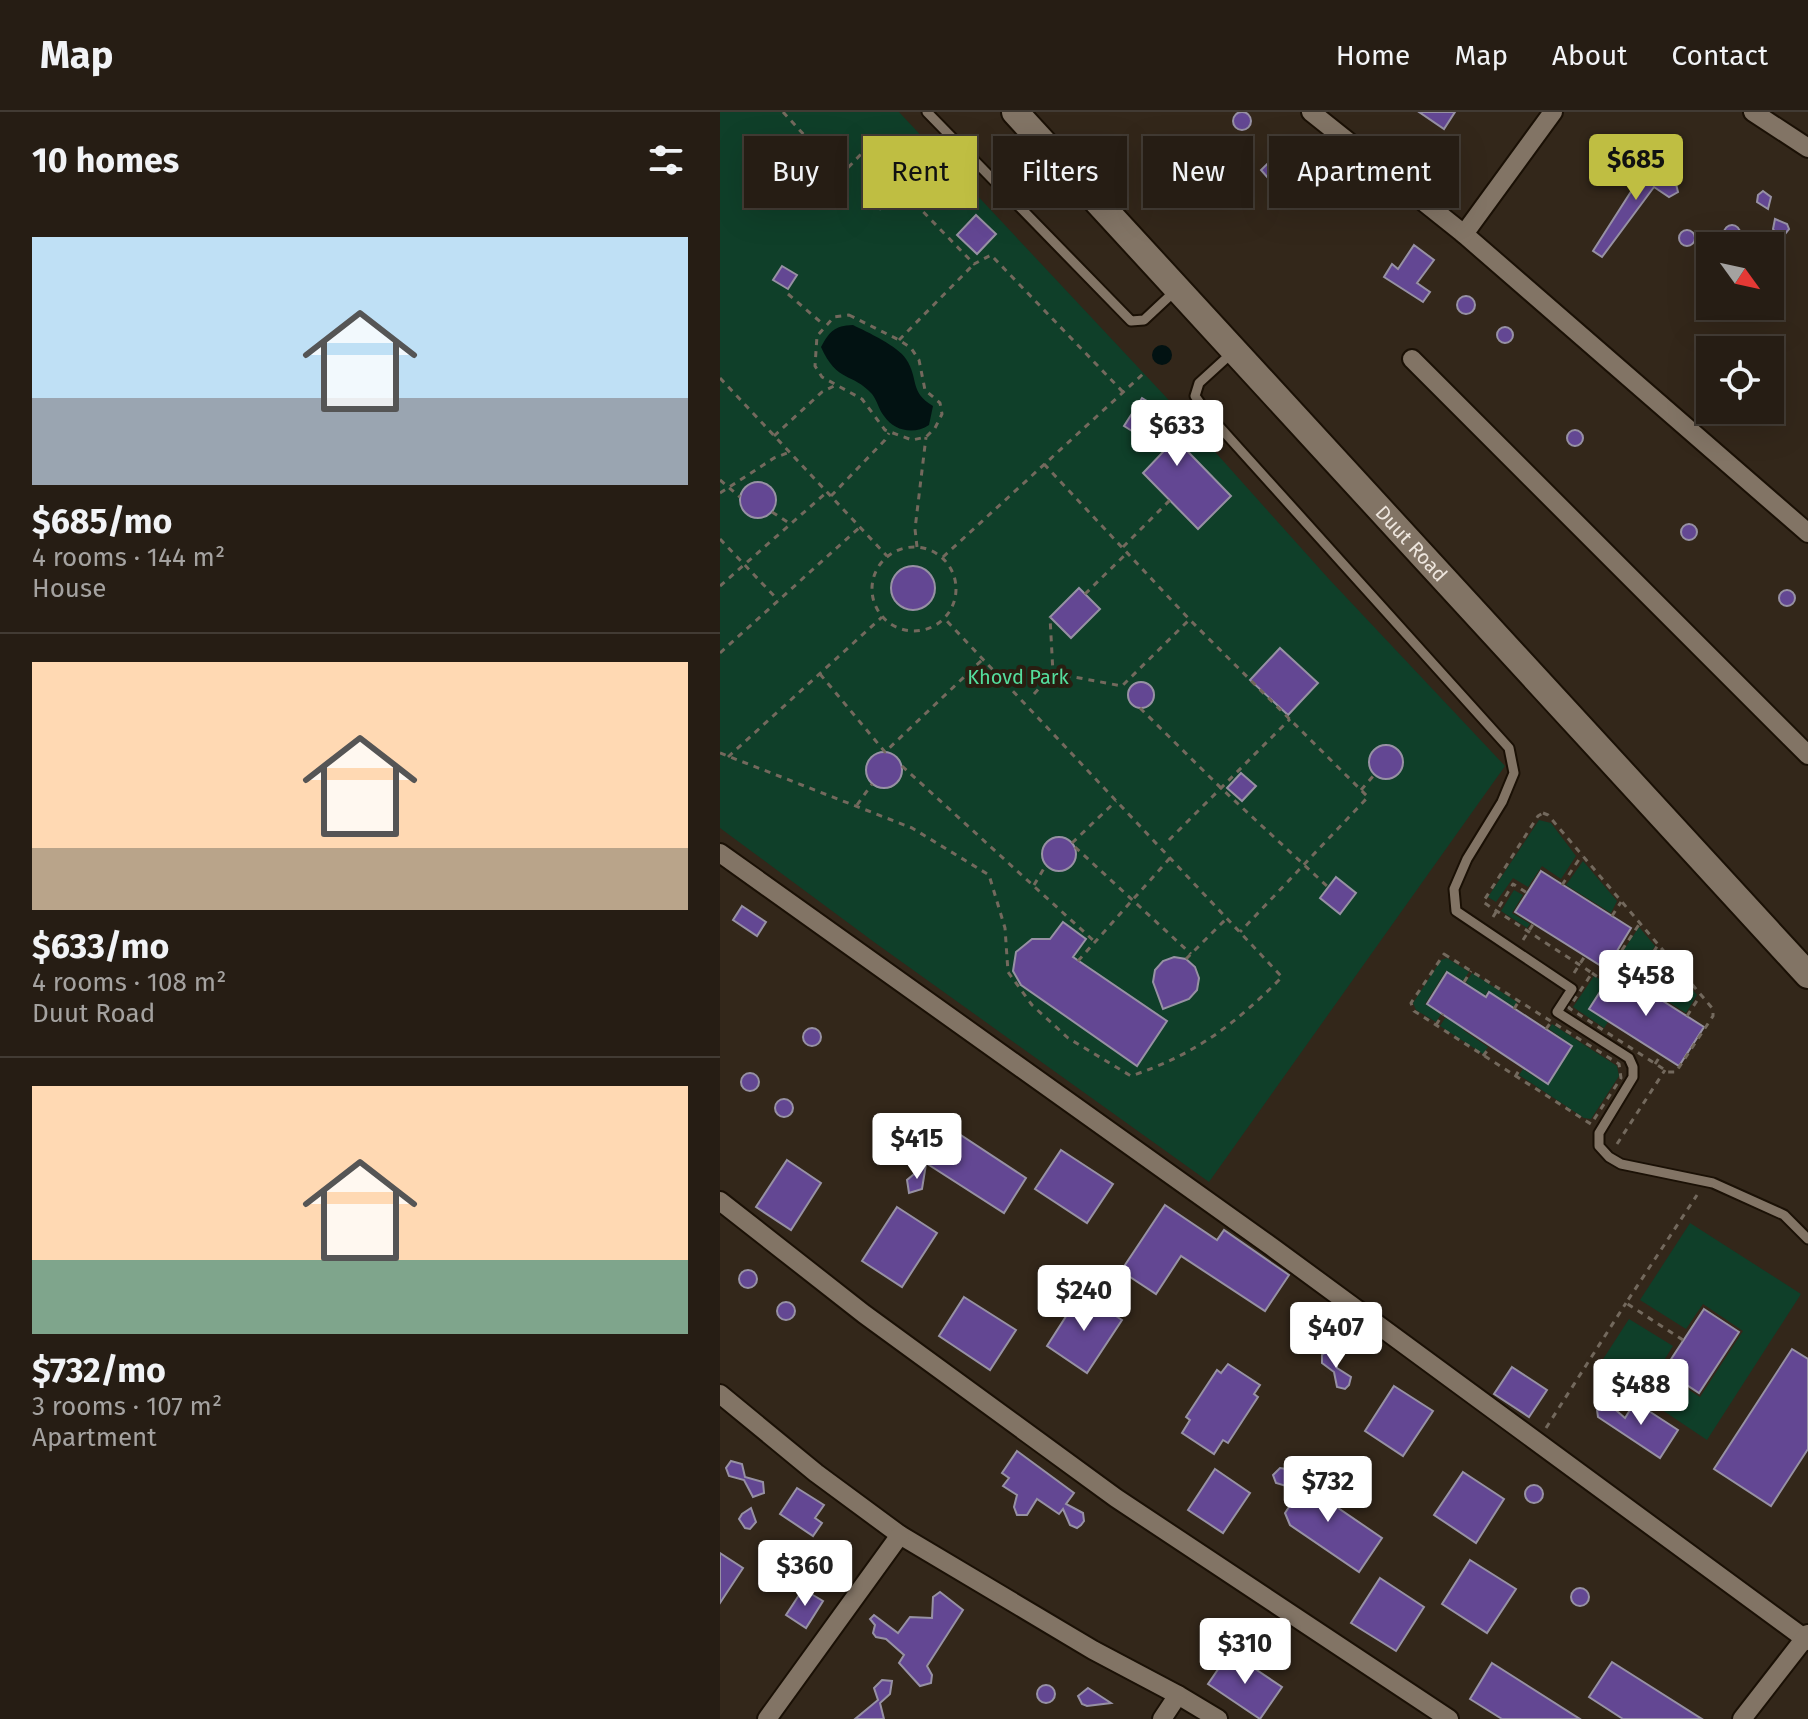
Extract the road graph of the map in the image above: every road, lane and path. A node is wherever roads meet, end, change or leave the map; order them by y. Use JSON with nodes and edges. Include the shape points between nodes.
{"nodes":[{"id":1,"x":783,"y":112,"type":"edge"},
{"id":2,"x":927,"y":112,"type":"edge"},
{"id":3,"x":1015,"y":112,"type":"edge"},
{"id":4,"x":1311,"y":112,"type":"edge"},
{"id":5,"x":1553,"y":112,"type":"edge"},
{"id":6,"x":1753,"y":112,"type":"edge"},
{"id":7,"x":1037,"y":136,"type":"edge"},
{"id":8,"x":1808,"y":148,"type":"edge"},
{"id":9,"x":993,"y":183,"type":"edge"},
{"id":10,"x":1018,"y":208,"type":"edge"},
{"id":11,"x":1103,"y":208,"type":"edge"},
{"id":12,"x":1464,"y":234,"type":"junction"},
{"id":13,"x":974,"y":264,"type":"junction"},
{"id":14,"x":1177,"y":289,"type":"junction"},
{"id":15,"x":788,"y":294,"type":"dead end"},
{"id":16,"x":824,"y":326,"type":"junction"},
{"id":17,"x":899,"y":340,"type":"junction"},
{"id":18,"x":1233,"y":352,"type":"junction"},
{"id":19,"x":1412,"y":359,"type":"dead end"},
{"id":20,"x":1143,"y":374,"type":"dead end"},
{"id":21,"x":720,"y":378,"type":"edge"},
{"id":22,"x":836,"y":385,"type":"junction"},
{"id":23,"x":1123,"y":392,"type":"junction"},
{"id":24,"x":889,"y":433,"type":"junction"},
{"id":25,"x":774,"y":436,"type":"junction"},
{"id":26,"x":926,"y":437,"type":"junction"},
{"id":27,"x":790,"y":452,"type":"junction"},
{"id":28,"x":1044,"y":464,"type":"junction"},
{"id":29,"x":720,"y":480,"type":"edge"},
{"id":30,"x":728,"y":488,"type":"junction"},
{"id":31,"x":720,"y":493,"type":"edge"},
{"id":32,"x":829,"y":494,"type":"junction"},
{"id":33,"x":740,"y":497,"type":"dead end"},
{"id":34,"x":1170,"y":500,"type":"dead end"},
{"id":35,"x":772,"y":512,"type":"dead end"},
{"id":36,"x":790,"y":523,"type":"junction"},
{"id":37,"x":860,"y":527,"type":"junction"},
{"id":38,"x":1808,"y":533,"type":"edge"},
{"id":39,"x":720,"y":539,"type":"edge"},
{"id":40,"x":917,"y":547,"type":"junction"},
{"id":41,"x":1123,"y":547,"type":"junction"},
{"id":42,"x":1128,"y":552,"type":"junction"},
{"id":43,"x":887,"y":556,"type":"junction"},
{"id":44,"x":943,"y":557,"type":"junction"},
{"id":45,"x":744,"y":564,"type":"junction"},
{"id":46,"x":720,"y":586,"type":"edge"},
{"id":47,"x":1085,"y":594,"type":"dead end"},
{"id":48,"x":779,"y":601,"type":"junction"},
{"id":49,"x":882,"y":617,"type":"junction"},
{"id":50,"x":1050,"y":617,"type":"dead end"},
{"id":51,"x":945,"y":619,"type":"junction"},
{"id":52,"x":1190,"y":620,"type":"junction"},
{"id":53,"x":720,"y":653,"type":"edge"},
{"id":54,"x":983,"y":659,"type":"junction"},
{"id":55,"x":1053,"y":673,"type":"junction"},
{"id":56,"x":820,"y":674,"type":"junction"},
{"id":57,"x":1122,"y":686,"type":"junction"},
{"id":58,"x":1128,"y":690,"type":"dead end"},
{"id":59,"x":1034,"y":694,"type":"dead end"},
{"id":60,"x":1140,"y":708,"type":"dead end"},
{"id":61,"x":1290,"y":719,"type":"junction"},
{"id":62,"x":720,"y":753,"type":"edge"},
{"id":63,"x":1808,"y":755,"type":"edge"},
{"id":64,"x":727,"y":757,"type":"junction"},
{"id":65,"x":902,"y":766,"type":"dead end"},
{"id":66,"x":1374,"y":775,"type":"dead end"},
{"id":67,"x":872,"y":784,"type":"dead end"},
{"id":68,"x":1222,"y":789,"type":"junction"},
{"id":69,"x":1361,"y":790,"type":"junction"},
{"id":70,"x":1116,"y":801,"type":"junction"},
{"id":71,"x":857,"y":805,"type":"junction"},
{"id":72,"x":1169,"y":840,"type":"dead end"},
{"id":73,"x":720,"y":853,"type":"edge"},
{"id":74,"x":1582,"y":855,"type":"junction"},
{"id":75,"x":1170,"y":858,"type":"junction"},
{"id":76,"x":1304,"y":863,"type":"junction"},
{"id":77,"x":1046,"y":865,"type":"dead end"},
{"id":78,"x":1562,"y":885,"type":"dead end"},
{"id":79,"x":1033,"y":886,"type":"junction"},
{"id":80,"x":1328,"y":887,"type":"dead end"},
{"id":81,"x":1527,"y":893,"type":"dead end"},
{"id":82,"x":1132,"y":898,"type":"junction"},
{"id":83,"x":1621,"y":901,"type":"junction"},
{"id":84,"x":1497,"y":911,"type":"junction"},
{"id":85,"x":1612,"y":916,"type":"dead end"},
{"id":86,"x":1227,"y":918,"type":"junction"},
{"id":87,"x":1534,"y":923,"type":"dead end"},
{"id":88,"x":1640,"y":923,"type":"junction"},
{"id":89,"x":1484,"y":931,"type":"junction"},
{"id":90,"x":1240,"y":932,"type":"junction"},
{"id":91,"x":1529,"y":932,"type":"junction"},
{"id":92,"x":1094,"y":941,"type":"junction"},
{"id":93,"x":1658,"y":945,"type":"junction"},
{"id":94,"x":1516,"y":951,"type":"junction"},
{"id":95,"x":1191,"y":954,"type":"junction"},
{"id":96,"x":1585,"y":956,"type":"dead end"},
{"id":97,"x":1186,"y":959,"type":"dead end"},
{"id":98,"x":1078,"y":961,"type":"dead end"},
{"id":99,"x":1579,"y":965,"type":"junction"},
{"id":100,"x":1471,"y":971,"type":"junction"},
{"id":101,"x":1592,"y":973,"type":"junction"},
{"id":102,"x":1808,"y":975,"type":"edge"},
{"id":103,"x":1464,"y":982,"type":"dead end"},
{"id":104,"x":1634,"y":982,"type":"dead end"},
{"id":105,"x":1566,"y":985,"type":"junction"},
{"id":106,"x":1700,"y":995,"type":"junction"},
{"id":107,"x":1519,"y":1001,"type":"junction"},
{"id":108,"x":1514,"y":1009,"type":"dead end"},
{"id":109,"x":1443,"y":1014,"type":"dead end"},
{"id":110,"x":1687,"y":1016,"type":"dead end"},
{"id":111,"x":1436,"y":1025,"type":"junction"},
{"id":112,"x":1490,"y":1047,"type":"dead end"},
{"id":113,"x":1661,"y":1055,"type":"dead end"},
{"id":114,"x":1483,"y":1056,"type":"junction"},
{"id":115,"x":1655,"y":1064,"type":"junction"},
{"id":116,"x":1521,"y":1067,"type":"dead end"},
{"id":117,"x":1665,"y":1070,"type":"junction"},
{"id":118,"x":1515,"y":1077,"type":"junction"},
{"id":119,"x":1609,"y":1157,"type":"junction"},
{"id":120,"x":1705,"y":1181,"type":"junction"},
{"id":121,"x":720,"y":1201,"type":"edge"},
{"id":122,"x":1808,"y":1239,"type":"edge"},
{"id":123,"x":1626,"y":1303,"type":"junction"},
{"id":124,"x":1683,"y":1340,"type":"dead end"},
{"id":125,"x":720,"y":1394,"type":"edge"},
{"id":126,"x":1537,"y":1442,"type":"junction"},
{"id":127,"x":900,"y":1535,"type":"junction"},
{"id":128,"x":1807,"y":1638,"type":"edge"},
{"id":129,"x":1178,"y":1695,"type":"junction"},
{"id":130,"x":767,"y":1719,"type":"edge"},
{"id":131,"x":1162,"y":1719,"type":"edge"},
{"id":132,"x":1218,"y":1719,"type":"edge"},
{"id":133,"x":1449,"y":1719,"type":"edge"},
{"id":134,"x":1742,"y":1719,"type":"edge"}],
"edges":[{"from":1,"to":13,"type":"path","via":[[841,175],[864,151]]},
{"from":2,"to":9,"type":"lane"},
{"from":3,"to":7,"type":"main road","name":"Duut Road"},
{"from":4,"to":12,"type":"street"},
{"from":5,"to":12,"type":"street"},
{"from":6,"to":8,"type":"street"},
{"from":10,"to":14,"type":"lane","via":[[1131,321],[1144,320]]},
{"from":11,"to":14,"type":"main road","name":"Duut Road"},
{"from":12,"to":38,"type":"street"},
{"from":13,"to":17,"type":"path"},
{"from":13,"to":23,"type":"path","via":[[991,255]]},
{"from":14,"to":18,"type":"main road","name":"Duut Road"},
{"from":15,"to":16,"type":"path"},
{"from":16,"to":17,"type":"path","via":[[834,317],[849,315]]},
{"from":16,"to":22,"type":"path","via":[[817,336],[815,366]]},
{"from":17,"to":26,"type":"path","via":[[919,360],[925,390],[940,403],[942,414]]},
{"from":18,"to":89,"type":"lane","via":[[1199,383],[1195,396],[1509,748],[1514,773],[1454,889],[1456,911]]},
{"from":18,"to":102,"type":"main road","name":"Duut Road"},
{"from":19,"to":63,"type":"street"},
{"from":20,"to":23,"type":"path"},
{"from":21,"to":25,"type":"path"},
{"from":22,"to":24,"type":"path","via":[[862,399]]},
{"from":22,"to":25,"type":"path"},
{"from":23,"to":28,"type":"path"},
{"from":24,"to":26,"type":"path","via":[[912,440]]},
{"from":24,"to":32,"type":"path"},
{"from":25,"to":27,"type":"path"},
{"from":26,"to":40,"type":"path"},
{"from":27,"to":30,"type":"path"},
{"from":27,"to":32,"type":"path"},
{"from":28,"to":41,"type":"path"},
{"from":28,"to":44,"type":"path"},
{"from":29,"to":30,"type":"path"},
{"from":30,"to":31,"type":"path"},
{"from":30,"to":33,"type":"path"},
{"from":32,"to":36,"type":"path"},
{"from":32,"to":37,"type":"path"},
{"from":34,"to":41,"type":"path"},
{"from":35,"to":36,"type":"path"},
{"from":36,"to":45,"type":"path"},
{"from":37,"to":43,"type":"path"},
{"from":37,"to":48,"type":"path"},
{"from":39,"to":45,"type":"path"},
{"from":40,"to":43,"type":"path"},
{"from":40,"to":44,"type":"path"},
{"from":41,"to":42,"type":"path"},
{"from":42,"to":47,"type":"path"},
{"from":42,"to":52,"type":"path"},
{"from":43,"to":49,"type":"path","via":[[876,569],[872,586]]},
{"from":44,"to":51,"type":"path","via":[[956,587]]},
{"from":45,"to":46,"type":"path"},
{"from":45,"to":48,"type":"path"},
{"from":48,"to":53,"type":"path"},
{"from":49,"to":51,"type":"path","via":[[913,632]]},
{"from":49,"to":56,"type":"path"},
{"from":50,"to":55,"type":"path"},
{"from":51,"to":54,"type":"path"},
{"from":52,"to":57,"type":"path"},
{"from":52,"to":61,"type":"path"},
{"from":54,"to":56,"type":"path","via":[[885,752]]},
{"from":54,"to":70,"type":"path"},
{"from":55,"to":57,"type":"path"},
{"from":55,"to":59,"type":"path"},
{"from":56,"to":64,"type":"path"},
{"from":57,"to":58,"type":"path"},
{"from":60,"to":68,"type":"path"},
{"from":61,"to":68,"type":"path"},
{"from":61,"to":69,"type":"path"},
{"from":62,"to":64,"type":"path"},
{"from":64,"to":71,"type":"path"},
{"from":65,"to":79,"type":"path"},
{"from":66,"to":69,"type":"path"},
{"from":67,"to":71,"type":"path"},
{"from":68,"to":72,"type":"path"},
{"from":68,"to":76,"type":"path"},
{"from":69,"to":76,"type":"path","via":[[1368,797]]},
{"from":70,"to":75,"type":"path"},
{"from":70,"to":82,"type":"path","via":[[1074,845]]},
{"from":71,"to":90,"type":"path","via":[[912,828],[989,875],[1005,928],[1008,972],[1032,1005],[1068,1038],[1131,1076],[1203,1045],[1282,977]]},
{"from":73,"to":126,"type":"street"},
{"from":74,"to":78,"type":"path"},
{"from":74,"to":83,"type":"path"},
{"from":74,"to":84,"type":"path","via":[[1548,815],[1538,816],[1483,902]]},
{"from":75,"to":82,"type":"path"},
{"from":75,"to":86,"type":"path"},
{"from":76,"to":80,"type":"path"},
{"from":76,"to":90,"type":"path"},
{"from":77,"to":79,"type":"path"},
{"from":79,"to":92,"type":"path"},
{"from":81,"to":84,"type":"path","via":[[1513,884]]},
{"from":82,"to":92,"type":"path"},
{"from":82,"to":95,"type":"path"},
{"from":83,"to":85,"type":"path"},
{"from":83,"to":88,"type":"path"},
{"from":84,"to":89,"type":"path"},
{"from":84,"to":91,"type":"path"},
{"from":86,"to":90,"type":"path"},
{"from":86,"to":95,"type":"path"},
{"from":87,"to":91,"type":"path"},
{"from":88,"to":93,"type":"path"},
{"from":88,"to":101,"type":"path","via":[[1602,980]]},
{"from":89,"to":94,"type":"lane"},
{"from":91,"to":94,"type":"path"},
{"from":91,"to":99,"type":"path"},
{"from":92,"to":98,"type":"path"},
{"from":93,"to":104,"type":"path"},
{"from":93,"to":106,"type":"path"},
{"from":94,"to":105,"type":"lane"},
{"from":95,"to":97,"type":"path"},
{"from":96,"to":99,"type":"path"},
{"from":99,"to":101,"type":"path"},
{"from":99,"to":105,"type":"path"},
{"from":100,"to":103,"type":"path"},
{"from":100,"to":107,"type":"path"},
{"from":100,"to":111,"type":"path","via":[[1444,954],[1411,1003],[1414,1011]]},
{"from":101,"to":115,"type":"path","via":[[1569,1008]]},
{"from":105,"to":119,"type":"lane","via":[[1572,989],[1557,1012],[1629,1058],[1633,1067],[1633,1077],[1599,1133],[1599,1146]]},
{"from":106,"to":110,"type":"path"},
{"from":106,"to":117,"type":"path","via":[[1713,1016],[1676,1072]]},
{"from":107,"to":108,"type":"path"},
{"from":107,"to":118,"type":"path","via":[[1622,1070],[1591,1124]]},
{"from":109,"to":111,"type":"path"},
{"from":111,"to":114,"type":"path"},
{"from":112,"to":114,"type":"path"},
{"from":113,"to":115,"type":"path"},
{"from":114,"to":118,"type":"path"},
{"from":115,"to":117,"type":"path"},
{"from":116,"to":118,"type":"path"},
{"from":117,"to":119,"type":"path"},
{"from":119,"to":120,"type":"lane"},
{"from":120,"to":122,"type":"lane","via":[[1784,1215]]},
{"from":120,"to":123,"type":"path"},
{"from":121,"to":133,"type":"street","via":[[1116,1498]]},
{"from":123,"to":124,"type":"path"},
{"from":123,"to":126,"type":"path"},
{"from":125,"to":127,"type":"street"},
{"from":126,"to":128,"type":"street"},
{"from":127,"to":129,"type":"street"},
{"from":127,"to":130,"type":"street"},
{"from":128,"to":134,"type":"street"},
{"from":129,"to":131,"type":"street"},
{"from":129,"to":132,"type":"street"}]}
